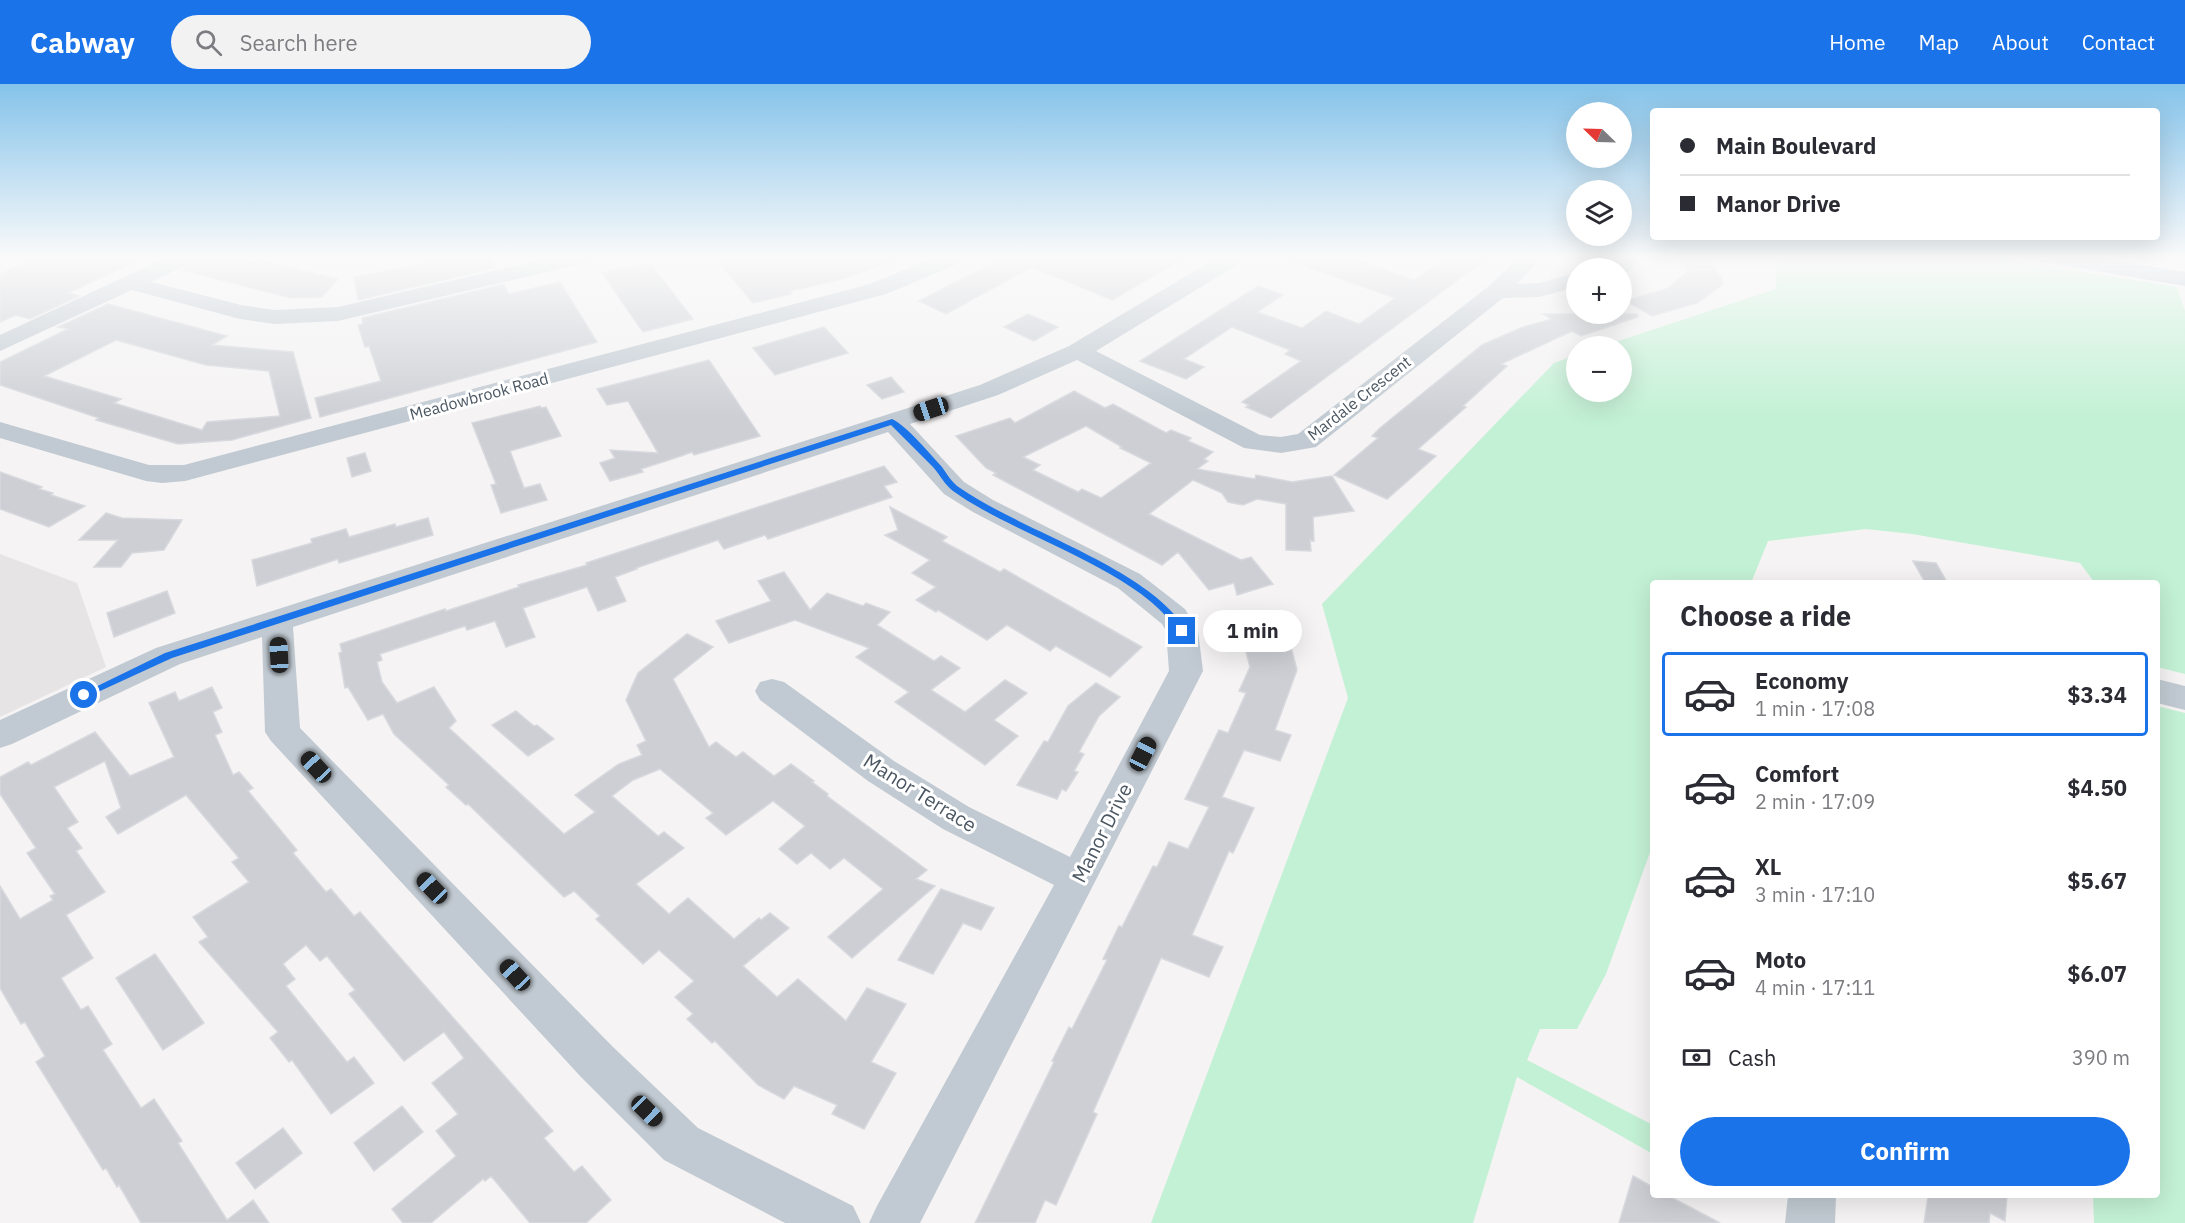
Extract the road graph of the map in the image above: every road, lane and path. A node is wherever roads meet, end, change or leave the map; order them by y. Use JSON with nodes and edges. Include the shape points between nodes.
{"nodes":[{"id":1,"x":72,"y":310,"type":"edge"},
{"id":2,"x":233,"y":310,"type":"edge"},
{"id":3,"x":354,"y":310,"type":"edge"},
{"id":4,"x":798,"y":310,"type":"edge"},
{"id":5,"x":1146,"y":310,"type":"edge"},
{"id":6,"x":1473,"y":310,"type":"edge"},
{"id":7,"x":0,"y":344,"type":"edge"},
{"id":8,"x":1078,"y":351,"type":"junction"},
{"id":9,"x":892,"y":422,"type":"junction"},
{"id":10,"x":0,"y":430,"type":"edge"},
{"id":11,"x":277,"y":620,"type":"junction"},
{"id":12,"x":772,"y":691,"type":"dead end"},
{"id":13,"x":2160,"y":692,"type":"edge"},
{"id":14,"x":2185,"y":698,"type":"edge"},
{"id":15,"x":0,"y":735,"type":"edge"},
{"id":16,"x":1078,"y":879,"type":"junction"},
{"id":17,"x":1812,"y":1198,"type":"edge"},
{"id":18,"x":836,"y":1223,"type":"edge"},
{"id":19,"x":894,"y":1223,"type":"edge"},
{"id":20,"x":1810,"y":1223,"type":"edge"}],
"edges":[{"from":1,"to":7,"type":"street"},
{"from":2,"to":3,"type":"street","via":[[275,317]]},
{"from":4,"to":10,"type":"street","name":"Meadowbrook Road","via":[[185,473],[146,473]]},
{"from":5,"to":8,"type":"street"},
{"from":6,"to":8,"type":"street","name":"Mardale Crescent","via":[[1306,441],[1281,445],[1254,442]]},
{"from":8,"to":9,"type":"street","via":[[989,390]]},
{"from":9,"to":11,"type":"street"},
{"from":9,"to":16,"type":"street","name":"Manor Drive","via":[[954,488],[1129,581],[1174,617],[1182,631],[1186,671]]},
{"from":11,"to":15,"type":"street","via":[[168,656]]},
{"from":11,"to":18,"type":"street","via":[[283,732],[597,1062],[681,1143]]},
{"from":12,"to":16,"type":"street","name":"Manor Terrace","via":[[881,771],[956,818]]},
{"from":13,"to":14,"type":"street"},
{"from":16,"to":19,"type":"street","name":"Manor Drive"},
{"from":17,"to":20,"type":"street"}]}
